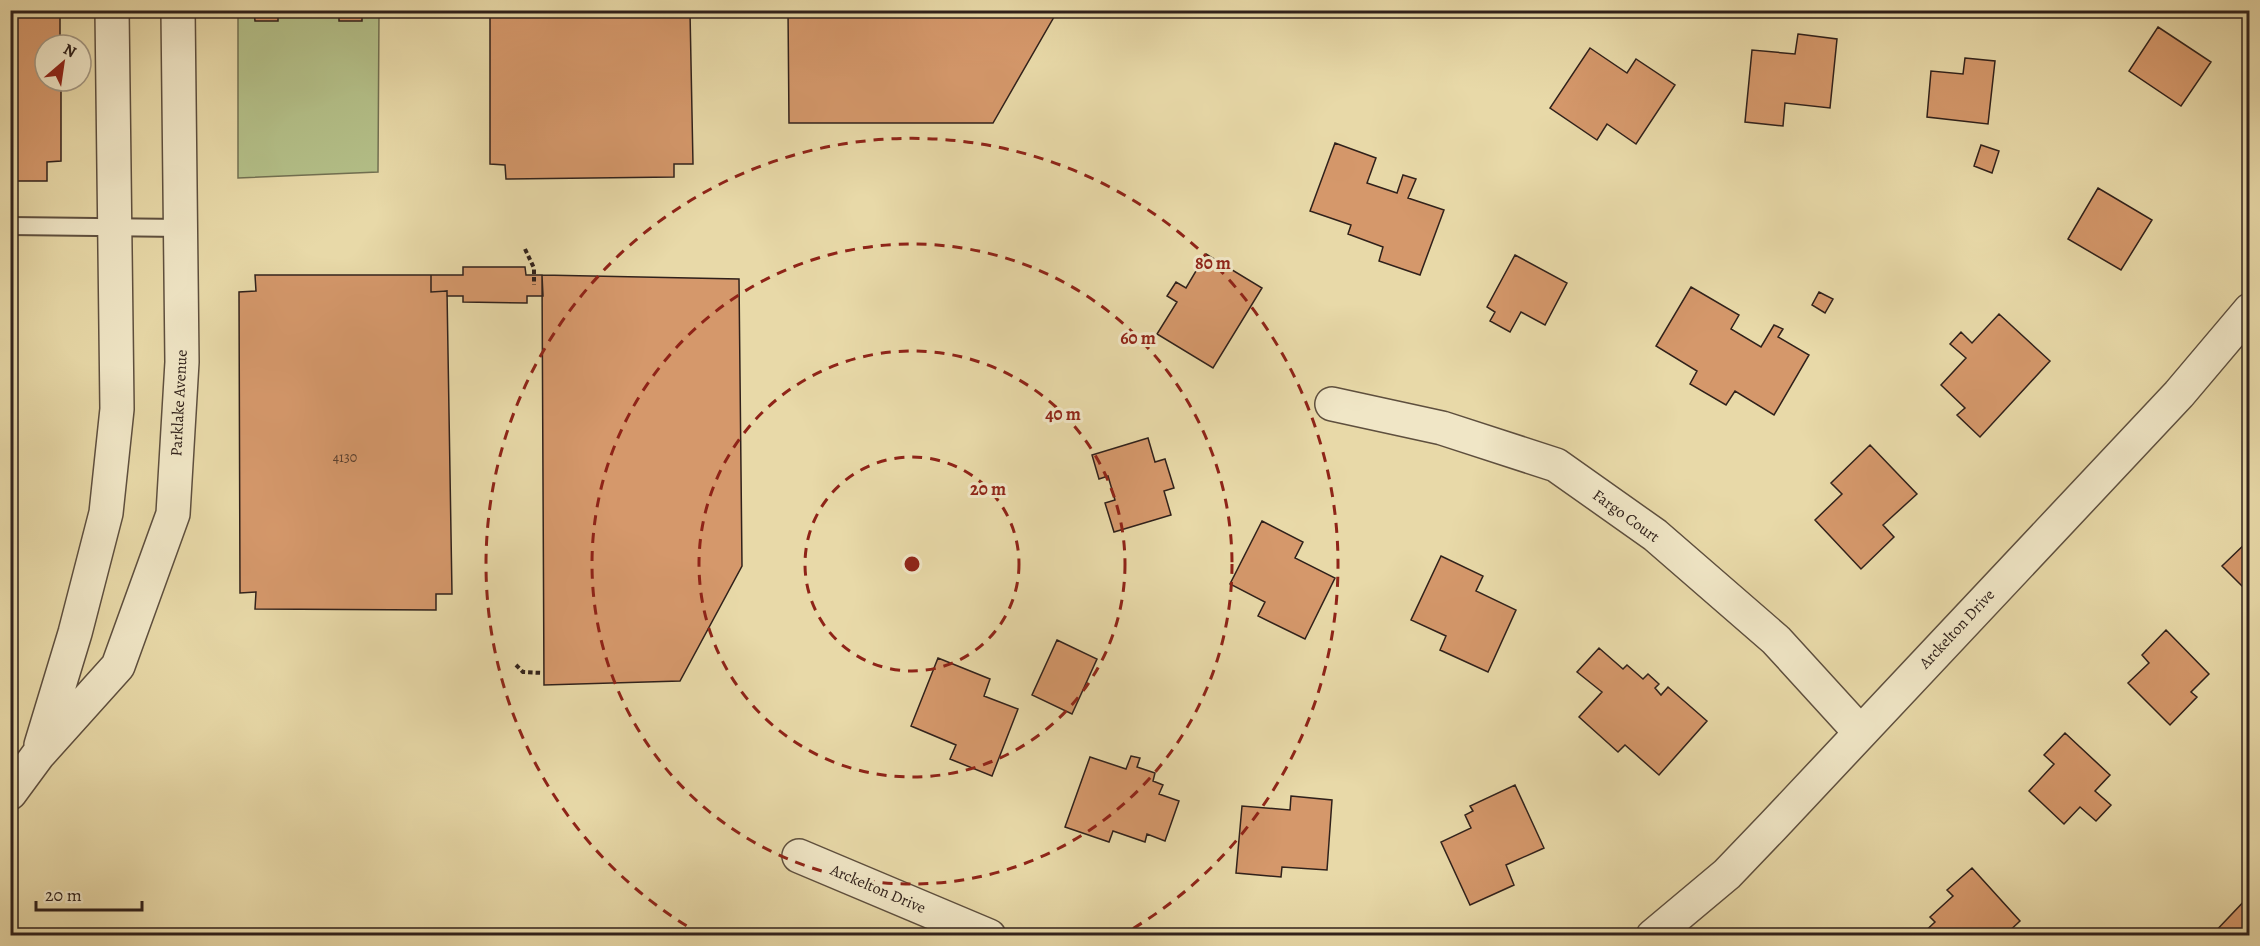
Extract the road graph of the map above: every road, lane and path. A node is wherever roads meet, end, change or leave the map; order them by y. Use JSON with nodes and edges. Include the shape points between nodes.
{"nodes":[{"id":1,"x":112,"y":10,"type":"edge"},
{"id":2,"x":178,"y":10,"type":"edge"},
{"id":3,"x":10,"y":226,"type":"edge"},
{"id":4,"x":113,"y":227,"type":"junction"},
{"id":5,"x":182,"y":228,"type":"junction"},
{"id":6,"x":525,"y":249,"type":"dead end"},
{"id":7,"x":534,"y":285,"type":"dead end"},
{"id":8,"x":2250,"y":310,"type":"edge"},
{"id":9,"x":1332,"y":404,"type":"dead end"},
{"id":10,"x":516,"y":665,"type":"dead end"},
{"id":11,"x":543,"y":673,"type":"dead end"},
{"id":12,"x":1860,"y":732,"type":"junction"},
{"id":13,"x":38,"y":755,"type":"junction"},
{"id":14,"x":10,"y":793,"type":"edge"},
{"id":15,"x":799,"y":856,"type":"dead end"},
{"id":16,"x":989,"y":936,"type":"edge"},
{"id":17,"x":1653,"y":936,"type":"edge"}],
"edges":[{"from":1,"to":4,"type":"street","name":"Parklake Avenue"},
{"from":2,"to":5,"type":"street","name":"Parklake Avenue"},
{"from":3,"to":4,"type":"lane"},
{"from":4,"to":5,"type":"lane"},
{"from":4,"to":13,"type":"street","name":"Parklake Avenue","via":[[117,409],[106,513]]},
{"from":5,"to":13,"type":"street","name":"Parklake Avenue","via":[[182,362],[173,514],[118,666]]},
{"from":6,"to":7,"type":"path","via":[[534,268]]},
{"from":8,"to":12,"type":"street","name":"Arckelton Drive","via":[[2179,394]]},
{"from":9,"to":12,"type":"street","name":"Fargo Court","via":[[1442,428],[1556,465],[1655,535],[1767,633]]},
{"from":10,"to":11,"type":"path","via":[[523,672]]},
{"from":12,"to":17,"type":"street","name":"Arckelton Drive","via":[[1727,874]]},
{"from":13,"to":14,"type":"street","name":"Parklake Avenue"},
{"from":15,"to":16,"type":"street","name":"Arckelton Drive"}]}
